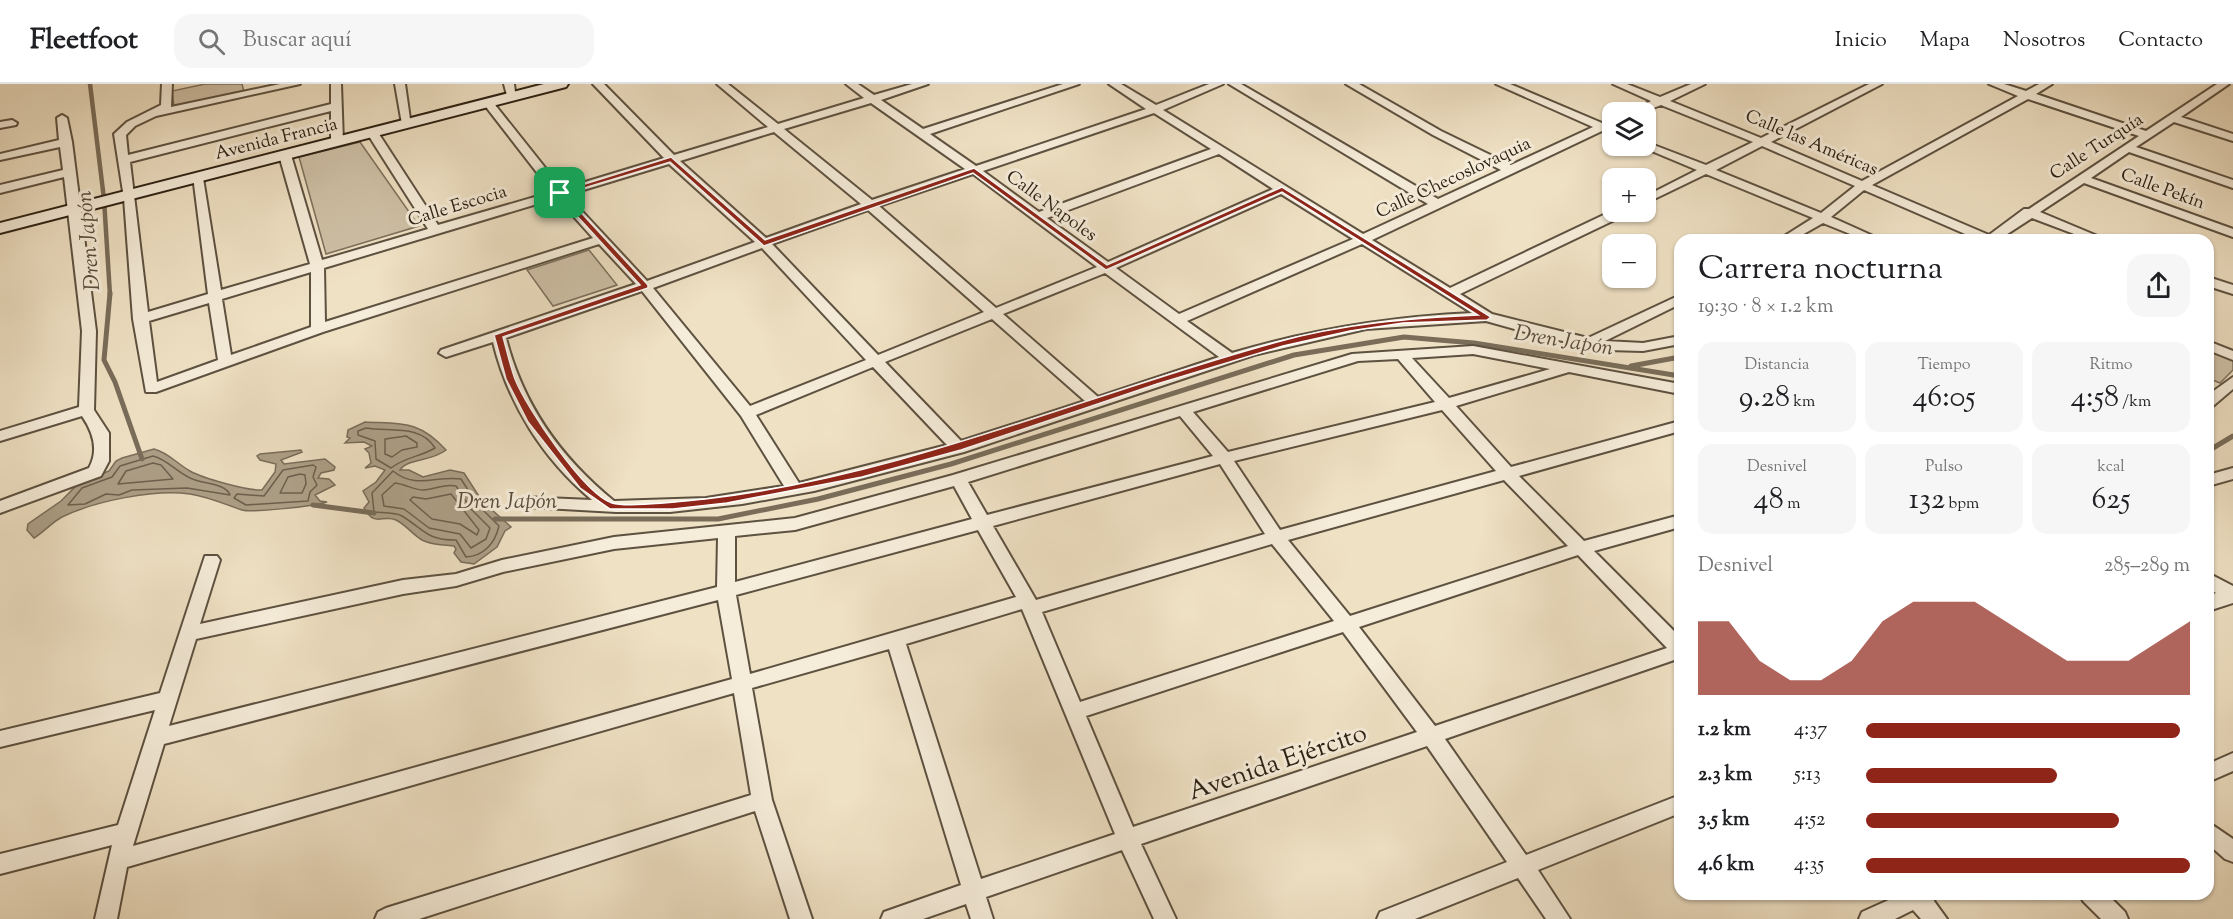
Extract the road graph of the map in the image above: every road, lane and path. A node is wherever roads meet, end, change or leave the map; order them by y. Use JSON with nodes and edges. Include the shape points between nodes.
{"nodes":[{"id":1,"x":167,"y":84,"type":"edge"},
{"id":2,"x":295,"y":84,"type":"edge"},
{"id":3,"x":336,"y":84,"type":"edge"},
{"id":4,"x":400,"y":84,"type":"edge"},
{"id":5,"x":561,"y":84,"type":"edge"},
{"id":6,"x":598,"y":84,"type":"edge"},
{"id":7,"x":722,"y":84,"type":"edge"},
{"id":8,"x":851,"y":84,"type":"edge"},
{"id":9,"x":923,"y":84,"type":"edge"},
{"id":10,"x":1074,"y":84,"type":"edge"},
{"id":11,"x":1114,"y":84,"type":"edge"},
{"id":12,"x":1132,"y":84,"type":"edge"},
{"id":13,"x":1218,"y":84,"type":"edge"},
{"id":14,"x":1234,"y":84,"type":"edge"},
{"id":15,"x":1351,"y":84,"type":"edge"},
{"id":16,"x":1501,"y":84,"type":"edge"},
{"id":17,"x":1618,"y":84,"type":"edge"},
{"id":18,"x":1700,"y":84,"type":"edge"},
{"id":19,"x":1877,"y":84,"type":"edge"},
{"id":20,"x":1994,"y":84,"type":"edge"},
{"id":21,"x":2047,"y":84,"type":"edge"},
{"id":22,"x":2224,"y":84,"type":"edge"},
{"id":23,"x":1377,"y":85,"type":"edge"},
{"id":24,"x":251,"y":88,"type":"edge"},
{"id":25,"x":510,"y":90,"type":"edge"},
{"id":26,"x":2213,"y":91,"type":"junction"},
{"id":27,"x":2027,"y":95,"type":"junction"},
{"id":28,"x":2233,"y":97,"type":"edge"},
{"id":29,"x":873,"y":99,"type":"junction"},
{"id":30,"x":1661,"y":101,"type":"junction"},
{"id":31,"x":1383,"y":102,"type":"junction"},
{"id":32,"x":488,"y":103,"type":"junction"},
{"id":33,"x":1656,"y":103,"type":"edge"},
{"id":34,"x":337,"y":106,"type":"junction"},
{"id":35,"x":1161,"y":107,"type":"junction"},
{"id":36,"x":158,"y":113,"type":"junction"},
{"id":37,"x":62,"y":118,"type":"dead end"},
{"id":38,"x":2172,"y":118,"type":"junction"},
{"id":39,"x":12,"y":123,"type":"dead end"},
{"id":40,"x":406,"y":124,"type":"junction"},
{"id":41,"x":1602,"y":124,"type":"edge"},
{"id":42,"x":0,"y":125,"type":"edge"},
{"id":43,"x":775,"y":128,"type":"junction"},
{"id":44,"x":1602,"y":130,"type":"edge"},
{"id":45,"x":373,"y":133,"type":"junction"},
{"id":46,"x":922,"y":134,"type":"junction"},
{"id":47,"x":2146,"y":135,"type":"junction"},
{"id":48,"x":2233,"y":138,"type":"edge"},
{"id":49,"x":1760,"y":141,"type":"junction"},
{"id":50,"x":66,"y":142,"type":"junction"},
{"id":51,"x":337,"y":142,"type":"junction"},
{"id":52,"x":2127,"y":148,"type":"junction"},
{"id":53,"x":1656,"y":149,"type":"edge"},
{"id":54,"x":1220,"y":150,"type":"junction"},
{"id":55,"x":285,"y":156,"type":"junction"},
{"id":56,"x":0,"y":157,"type":"edge"},
{"id":57,"x":671,"y":159,"type":"junction"},
{"id":58,"x":122,"y":160,"type":"junction"},
{"id":59,"x":974,"y":170,"type":"junction"},
{"id":60,"x":1511,"y":170,"type":"junction"},
{"id":61,"x":1706,"y":171,"type":"junction"},
{"id":62,"x":70,"y":172,"type":"junction"},
{"id":63,"x":197,"y":178,"type":"junction"},
{"id":64,"x":2081,"y":178,"type":"junction"},
{"id":65,"x":2233,"y":184,"type":"edge"},
{"id":66,"x":1863,"y":185,"type":"junction"},
{"id":67,"x":0,"y":189,"type":"edge"},
{"id":68,"x":1282,"y":189,"type":"junction"},
{"id":69,"x":560,"y":193,"type":"junction"},
{"id":70,"x":1656,"y":195,"type":"edge"},
{"id":71,"x":125,"y":196,"type":"junction"},
{"id":72,"x":1437,"y":204,"type":"junction"},
{"id":73,"x":870,"y":205,"type":"junction"},
{"id":74,"x":80,"y":208,"type":"junction"},
{"id":75,"x":2028,"y":212,"type":"junction"},
{"id":76,"x":1038,"y":217,"type":"junction"},
{"id":77,"x":1824,"y":217,"type":"junction"},
{"id":78,"x":1602,"y":221,"type":"edge"},
{"id":79,"x":0,"y":228,"type":"edge"},
{"id":80,"x":435,"y":230,"type":"junction"},
{"id":81,"x":2233,"y":233,"type":"edge"},
{"id":82,"x":1794,"y":234,"type":"edge"},
{"id":83,"x":1862,"y":234,"type":"edge"},
{"id":84,"x":1976,"y":234,"type":"edge"},
{"id":85,"x":1998,"y":234,"type":"edge"},
{"id":86,"x":2085,"y":234,"type":"edge"},
{"id":87,"x":602,"y":239,"type":"junction"},
{"id":88,"x":1361,"y":240,"type":"junction"},
{"id":89,"x":764,"y":243,"type":"junction"},
{"id":90,"x":317,"y":266,"type":"junction"},
{"id":91,"x":1106,"y":268,"type":"junction"},
{"id":92,"x":2214,"y":283,"type":"edge"},
{"id":93,"x":645,"y":286,"type":"junction"},
{"id":94,"x":2233,"y":290,"type":"edge"},
{"id":95,"x":1449,"y":294,"type":"junction"},
{"id":96,"x":213,"y":297,"type":"junction"},
{"id":97,"x":1674,"y":302,"type":"edge"},
{"id":98,"x":994,"y":314,"type":"junction"},
{"id":99,"x":1487,"y":317,"type":"junction"},
{"id":100,"x":140,"y":319,"type":"junction"},
{"id":101,"x":1177,"y":320,"type":"junction"},
{"id":102,"x":318,"y":329,"type":"junction"},
{"id":103,"x":498,"y":335,"type":"junction"},
{"id":104,"x":1674,"y":341,"type":"edge"},
{"id":105,"x":1591,"y":342,"type":"junction"},
{"id":106,"x":2214,"y":348,"type":"edge"},
{"id":107,"x":446,"y":353,"type":"dead end"},
{"id":108,"x":1401,"y":354,"type":"junction"},
{"id":109,"x":2233,"y":356,"type":"edge"},
{"id":110,"x":1229,"y":358,"type":"junction"},
{"id":111,"x":225,"y":361,"type":"junction"},
{"id":112,"x":876,"y":361,"type":"junction"},
{"id":113,"x":1570,"y":368,"type":"junction"},
{"id":114,"x":2228,"y":385,"type":"edge"},
{"id":115,"x":1674,"y":388,"type":"edge"},
{"id":116,"x":2214,"y":398,"type":"edge"},
{"id":117,"x":1095,"y":402,"type":"junction"},
{"id":118,"x":1446,"y":404,"type":"junction"},
{"id":119,"x":86,"y":410,"type":"junction"},
{"id":120,"x":1182,"y":410,"type":"junction"},
{"id":121,"x":747,"y":412,"type":"junction"},
{"id":122,"x":1674,"y":428,"type":"edge"},
{"id":123,"x":0,"y":436,"type":"edge"},
{"id":124,"x":958,"y":448,"type":"junction"},
{"id":125,"x":1224,"y":458,"type":"junction"},
{"id":126,"x":2233,"y":473,"type":"edge"},
{"id":127,"x":1509,"y":475,"type":"junction"},
{"id":128,"x":958,"y":479,"type":"junction"},
{"id":129,"x":2214,"y":480,"type":"edge"},
{"id":130,"x":794,"y":488,"type":"junction"},
{"id":131,"x":527,"y":501,"type":"dead end"},
{"id":132,"x":610,"y":506,"type":"junction"},
{"id":133,"x":0,"y":507,"type":"edge"},
{"id":134,"x":1674,"y":523,"type":"edge"},
{"id":135,"x":982,"y":524,"type":"junction"},
{"id":136,"x":727,"y":531,"type":"junction"},
{"id":137,"x":1276,"y":537,"type":"junction"},
{"id":138,"x":1581,"y":548,"type":"junction"},
{"id":139,"x":211,"y":560,"type":"dead end"},
{"id":140,"x":2214,"y":583,"type":"edge"},
{"id":141,"x":726,"y":591,"type":"junction"},
{"id":142,"x":2232,"y":594,"type":"edge"},
{"id":143,"x":2214,"y":602,"type":"edge"},
{"id":144,"x":1028,"y":605,"type":"junction"},
{"id":145,"x":1346,"y":623,"type":"junction"},
{"id":146,"x":188,"y":634,"type":"junction"},
{"id":147,"x":896,"y":640,"type":"junction"},
{"id":148,"x":1674,"y":644,"type":"edge"},
{"id":149,"x":1674,"y":652,"type":"edge"},
{"id":150,"x":740,"y":684,"type":"junction"},
{"id":151,"x":167,"y":699,"type":"junction"},
{"id":152,"x":1075,"y":712,"type":"junction"},
{"id":153,"x":1431,"y":736,"type":"junction"},
{"id":154,"x":156,"y":738,"type":"junction"},
{"id":155,"x":0,"y":739,"type":"edge"},
{"id":156,"x":2233,"y":762,"type":"edge"},
{"id":157,"x":2214,"y":770,"type":"edge"},
{"id":158,"x":762,"y":800,"type":"junction"},
{"id":159,"x":1674,"y":806,"type":"edge"},
{"id":160,"x":127,"y":832,"type":"junction"},
{"id":161,"x":2214,"y":836,"type":"edge"},
{"id":162,"x":1128,"y":840,"type":"junction"},
{"id":163,"x":2233,"y":852,"type":"edge"},
{"id":164,"x":118,"y":860,"type":"junction"},
{"id":165,"x":0,"y":864,"type":"edge"},
{"id":166,"x":1523,"y":866,"type":"junction"},
{"id":167,"x":973,"y":892,"type":"junction"},
{"id":168,"x":1908,"y":900,"type":"edge"},
{"id":169,"x":1922,"y":900,"type":"edge"},
{"id":170,"x":2097,"y":900,"type":"edge"},
{"id":171,"x":106,"y":919,"type":"edge"},
{"id":172,"x":386,"y":919,"type":"edge"},
{"id":173,"x":801,"y":919,"type":"edge"},
{"id":174,"x":892,"y":919,"type":"edge"},
{"id":175,"x":982,"y":919,"type":"edge"},
{"id":176,"x":1165,"y":919,"type":"edge"},
{"id":177,"x":1388,"y":919,"type":"edge"},
{"id":178,"x":1559,"y":919,"type":"edge"},
{"id":179,"x":1870,"y":919,"type":"edge"},
{"id":180,"x":1936,"y":919,"type":"edge"},
{"id":181,"x":2117,"y":919,"type":"edge"}],
"edges":[{"from":1,"to":36,"type":"street","via":[[166,107]]},
{"from":2,"to":24,"type":"street"},
{"from":3,"to":34,"type":"street"},
{"from":4,"to":40,"type":"street"},
{"from":5,"to":25,"type":"street","name":"Avenida Francia"},
{"from":6,"to":57,"type":"street"},
{"from":7,"to":43,"type":"street"},
{"from":8,"to":29,"type":"street","name":"Calle Napoles"},
{"from":9,"to":29,"type":"street","name":"Calle Escocia"},
{"from":10,"to":46,"type":"street"},
{"from":11,"to":35,"type":"street"},
{"from":12,"to":35,"type":"street"},
{"from":13,"to":35,"type":"street"},
{"from":14,"to":72,"type":"street"},
{"from":15,"to":31,"type":"street"},
{"from":16,"to":41,"type":"street"},
{"from":17,"to":30,"type":"street","name":"Calle las Américas"},
{"from":18,"to":30,"type":"street"},
{"from":19,"to":49,"type":"street"},
{"from":20,"to":27,"type":"street"},
{"from":21,"to":27,"type":"street"},
{"from":22,"to":26,"type":"street","name":"Calle Turquía"},
{"from":23,"to":31,"type":"street"},
{"from":24,"to":36,"type":"street"},
{"from":25,"to":32,"type":"street","name":"Avenida Francia"},
{"from":26,"to":28,"type":"street"},
{"from":26,"to":38,"type":"street","name":"Calle Turquía"},
{"from":27,"to":47,"type":"street"},
{"from":27,"to":66,"type":"street"},
{"from":29,"to":43,"type":"street","name":"Calle Escocia"},
{"from":29,"to":46,"type":"street","name":"Calle Napoles"},
{"from":30,"to":33,"type":"street"},
{"from":30,"to":49,"type":"street","name":"Calle las Américas"},
{"from":31,"to":60,"type":"street"},
{"from":32,"to":40,"type":"street","name":"Avenida Francia"},
{"from":32,"to":69,"type":"street"},
{"from":34,"to":51,"type":"street"},
{"from":34,"to":58,"type":"street"},
{"from":35,"to":54,"type":"street"},
{"from":35,"to":59,"type":"street"},
{"from":36,"to":58,"type":"street","via":[[130,124],[120,134]]},
{"from":37,"to":50,"type":"street"},
{"from":38,"to":47,"type":"street","name":"Calle Turquía"},
{"from":38,"to":48,"type":"street"},
{"from":39,"to":42,"type":"street"},
{"from":40,"to":45,"type":"street","name":"Avenida Francia"},
{"from":43,"to":57,"type":"street","name":"Calle Escocia"},
{"from":43,"to":73,"type":"street"},
{"from":44,"to":60,"type":"street","name":"Calle Checoslovaquia"},
{"from":45,"to":51,"type":"street","name":"Avenida Francia"},
{"from":45,"to":80,"type":"street"},
{"from":46,"to":59,"type":"street","name":"Calle Napoles"},
{"from":47,"to":52,"type":"street","name":"Calle Turquía"},
{"from":49,"to":61,"type":"street"},
{"from":49,"to":66,"type":"street","name":"Calle las Américas"},
{"from":50,"to":56,"type":"street"},
{"from":50,"to":62,"type":"street"},
{"from":51,"to":55,"type":"street","name":"Avenida Francia"},
{"from":52,"to":64,"type":"street","name":"Calle Turquía"},
{"from":52,"to":65,"type":"street"},
{"from":53,"to":61,"type":"street"},
{"from":54,"to":68,"type":"street"},
{"from":54,"to":76,"type":"street"},
{"from":55,"to":63,"type":"street","name":"Avenida Francia"},
{"from":55,"to":90,"type":"street"},
{"from":57,"to":69,"type":"street","name":"Calle Escocia"},
{"from":57,"to":89,"type":"street"},
{"from":58,"to":71,"type":"street"},
{"from":59,"to":73,"type":"street"},
{"from":59,"to":76,"type":"street","name":"Calle Napoles"},
{"from":60,"to":72,"type":"street","name":"Calle Checoslovaquia"},
{"from":61,"to":70,"type":"street"},
{"from":61,"to":77,"type":"street"},
{"from":62,"to":67,"type":"street"},
{"from":62,"to":74,"type":"street"},
{"from":63,"to":71,"type":"street","name":"Avenida Francia"},
{"from":63,"to":96,"type":"street"},
{"from":64,"to":75,"type":"street","name":"Calle Turquía"},
{"from":64,"to":81,"type":"street","name":"Calle Pekín"},
{"from":66,"to":77,"type":"street"},
{"from":66,"to":84,"type":"street","name":"Calle las Américas"},
{"from":68,"to":88,"type":"street"},
{"from":68,"to":91,"type":"street"},
{"from":69,"to":80,"type":"street","name":"Calle Escocia"},
{"from":69,"to":87,"type":"street"},
{"from":71,"to":74,"type":"street","name":"Avenida Francia"},
{"from":71,"to":100,"type":"street"},
{"from":72,"to":88,"type":"street","name":"Calle Checoslovaquia"},
{"from":73,"to":89,"type":"street"},
{"from":73,"to":98,"type":"street"},
{"from":74,"to":79,"type":"street","name":"Avenida Francia"},
{"from":74,"to":119,"type":"street","via":[[89,331]]},
{"from":75,"to":85,"type":"street","name":"Calle Turquía"},
{"from":75,"to":86,"type":"street"},
{"from":76,"to":91,"type":"street","name":"Calle Napoles"},
{"from":77,"to":82,"type":"street"},
{"from":77,"to":83,"type":"street"},
{"from":78,"to":95,"type":"street"},
{"from":80,"to":90,"type":"street","name":"Calle Escocia"},
{"from":87,"to":93,"type":"street"},
{"from":87,"to":102,"type":"street"},
{"from":88,"to":95,"type":"street"},
{"from":88,"to":101,"type":"street","name":"Calle Checoslovaquia"},
{"from":89,"to":93,"type":"street"},
{"from":89,"to":112,"type":"street"},
{"from":90,"to":96,"type":"street","name":"Calle Escocia"},
{"from":90,"to":102,"type":"street"},
{"from":91,"to":98,"type":"street"},
{"from":91,"to":101,"type":"street","name":"Calle Napoles"},
{"from":92,"to":94,"type":"street"},
{"from":93,"to":103,"type":"street"},
{"from":93,"to":121,"type":"street"},
{"from":95,"to":99,"type":"street"},
{"from":96,"to":100,"type":"street","name":"Calle Escocia"},
{"from":96,"to":111,"type":"street"},
{"from":97,"to":105,"type":"street"},
{"from":98,"to":112,"type":"street"},
{"from":98,"to":117,"type":"street"},
{"from":99,"to":105,"type":"street","via":[[1524,329]]},
{"from":99,"to":110,"type":"street","via":[[1403,320],[1350,328]]},
{"from":100,"to":111,"type":"street","via":[[151,389]]},
{"from":101,"to":110,"type":"street","name":"Calle Napoles"},
{"from":102,"to":111,"type":"street"},
{"from":103,"to":107,"type":"street"},
{"from":103,"to":132,"type":"street","via":[[511,379],[533,422],[583,486]]},
{"from":104,"to":105,"type":"street","via":[[1641,347]]},
{"from":106,"to":109,"type":"street"},
{"from":108,"to":113,"type":"street","via":[[1473,350]]},
{"from":108,"to":118,"type":"street"},
{"from":108,"to":120,"type":"street","via":[[1357,357]]},
{"from":110,"to":117,"type":"street"},
{"from":112,"to":121,"type":"street"},
{"from":112,"to":124,"type":"street"},
{"from":113,"to":115,"type":"street"},
{"from":113,"to":118,"type":"street"},
{"from":114,"to":116,"type":"street"},
{"from":117,"to":124,"type":"street"},
{"from":118,"to":125,"type":"street"},
{"from":118,"to":127,"type":"street"},
{"from":119,"to":123,"type":"street"},
{"from":119,"to":133,"type":"street","via":[[101,433],[101,461],[95,472]]},
{"from":120,"to":125,"type":"street"},
{"from":120,"to":128,"type":"street"},
{"from":121,"to":130,"type":"street"},
{"from":122,"to":127,"type":"street"},
{"from":124,"to":130,"type":"street"},
{"from":125,"to":135,"type":"street"},
{"from":125,"to":137,"type":"street"},
{"from":126,"to":129,"type":"street"},
{"from":127,"to":137,"type":"street"},
{"from":127,"to":138,"type":"street"},
{"from":128,"to":135,"type":"street"},
{"from":128,"to":136,"type":"street","via":[[795,524]]},
{"from":130,"to":132,"type":"street","via":[[673,506]]},
{"from":131,"to":132,"type":"street"},
{"from":134,"to":138,"type":"street"},
{"from":135,"to":141,"type":"street"},
{"from":135,"to":144,"type":"street"},
{"from":136,"to":141,"type":"street"},
{"from":136,"to":146,"type":"street","via":[[614,543],[502,566],[456,580],[403,587]]},
{"from":137,"to":144,"type":"street"},
{"from":137,"to":145,"type":"street"},
{"from":138,"to":145,"type":"street"},
{"from":138,"to":148,"type":"street"},
{"from":139,"to":146,"type":"street"},
{"from":140,"to":142,"type":"street"},
{"from":141,"to":150,"type":"street"},
{"from":141,"to":154,"type":"street"},
{"from":142,"to":143,"type":"street"},
{"from":144,"to":147,"type":"street"},
{"from":144,"to":152,"type":"street"},
{"from":145,"to":152,"type":"street"},
{"from":145,"to":153,"type":"street"},
{"from":146,"to":151,"type":"street"},
{"from":147,"to":150,"type":"street"},
{"from":147,"to":167,"type":"street"},
{"from":149,"to":153,"type":"street","name":"Avenida Ejército"},
{"from":150,"to":158,"type":"street"},
{"from":150,"to":164,"type":"street"},
{"from":151,"to":154,"type":"street"},
{"from":151,"to":155,"type":"street"},
{"from":152,"to":162,"type":"street"},
{"from":153,"to":162,"type":"street","name":"Avenida Ejército"},
{"from":153,"to":166,"type":"street"},
{"from":154,"to":160,"type":"street"},
{"from":156,"to":157,"type":"street"},
{"from":158,"to":172,"type":"street"},
{"from":158,"to":173,"type":"street"},
{"from":159,"to":166,"type":"street"},
{"from":160,"to":164,"type":"street"},
{"from":160,"to":165,"type":"street"},
{"from":161,"to":163,"type":"street"},
{"from":162,"to":167,"type":"street","name":"Avenida Ejército"},
{"from":162,"to":176,"type":"street"},
{"from":164,"to":171,"type":"street"},
{"from":166,"to":177,"type":"street"},
{"from":166,"to":178,"type":"street"},
{"from":167,"to":174,"type":"street","name":"Avenida Ejército"},
{"from":167,"to":175,"type":"street"},
{"from":168,"to":179,"type":"street"},
{"from":169,"to":180,"type":"street"},
{"from":170,"to":181,"type":"street"}]}
